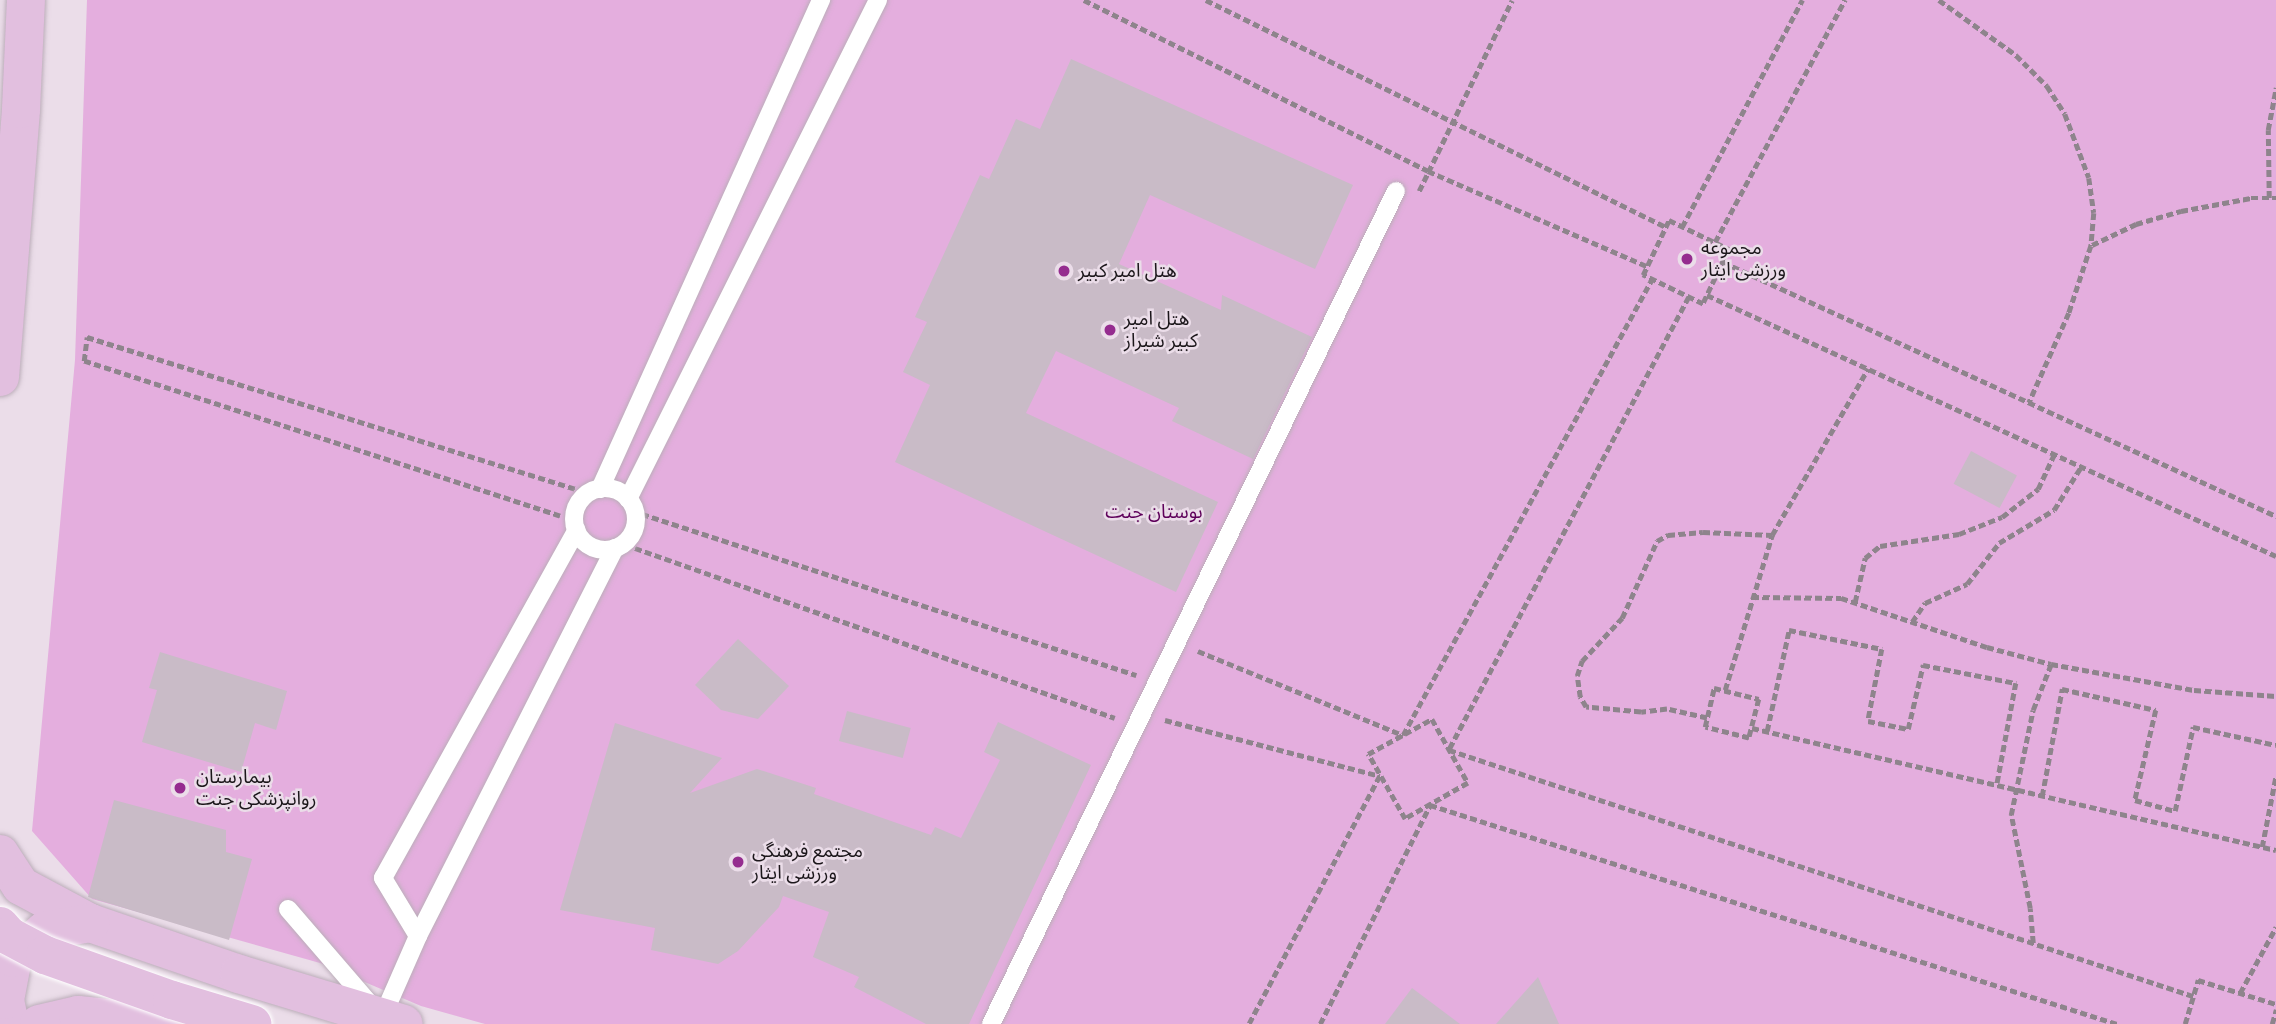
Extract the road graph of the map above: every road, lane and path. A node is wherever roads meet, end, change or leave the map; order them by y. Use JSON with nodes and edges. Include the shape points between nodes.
{"nodes":[{"id":1,"x":26,"y":0,"type":"edge"},
{"id":2,"x":821,"y":0,"type":"edge"},
{"id":3,"x":877,"y":0,"type":"edge"},
{"id":4,"x":1084,"y":0,"type":"edge"},
{"id":5,"x":1206,"y":0,"type":"edge"},
{"id":6,"x":1802,"y":0,"type":"edge"},
{"id":7,"x":1845,"y":0,"type":"edge"},
{"id":8,"x":1939,"y":0,"type":"edge"},
{"id":9,"x":2276,"y":88,"type":"edge"},
{"id":10,"x":1396,"y":191,"type":"dead end"},
{"id":11,"x":2269,"y":198,"type":"junction"},
{"id":12,"x":2276,"y":198,"type":"edge"},
{"id":13,"x":1666,"y":227,"type":"junction"},
{"id":14,"x":1682,"y":227,"type":"junction"},
{"id":15,"x":1715,"y":242,"type":"junction"},
{"id":16,"x":2091,"y":246,"type":"junction"},
{"id":17,"x":1723,"y":262,"type":"junction"},
{"id":18,"x":1647,"y":266,"type":"junction"},
{"id":19,"x":1652,"y":279,"type":"junction"},
{"id":20,"x":1707,"y":295,"type":"junction"},
{"id":21,"x":1689,"y":297,"type":"junction"},
{"id":22,"x":1868,"y":369,"type":"junction"},
{"id":23,"x":0,"y":377,"type":"edge"},
{"id":24,"x":2029,"y":402,"type":"junction"},
{"id":25,"x":2053,"y":454,"type":"junction"},
{"id":26,"x":2081,"y":467,"type":"junction"},
{"id":27,"x":595,"y":491,"type":"junction"},
{"id":28,"x":632,"y":505,"type":"junction"},
{"id":29,"x":2276,"y":516,"type":"edge"},
{"id":30,"x":576,"y":525,"type":"junction"},
{"id":31,"x":1772,"y":535,"type":"junction"},
{"id":32,"x":620,"y":546,"type":"junction"},
{"id":33,"x":2276,"y":556,"type":"edge"},
{"id":34,"x":1752,"y":597,"type":"junction"},
{"id":35,"x":1855,"y":602,"type":"junction"},
{"id":36,"x":1912,"y":622,"type":"junction"},
{"id":37,"x":1197,"y":650,"type":"dead end"},
{"id":38,"x":2051,"y":664,"type":"junction"},
{"id":39,"x":1132,"y":685,"type":"dead end"},
{"id":40,"x":1725,"y":690,"type":"junction"},
{"id":41,"x":2276,"y":696,"type":"edge"},
{"id":42,"x":1122,"y":708,"type":"dead end"},
{"id":43,"x":1707,"y":718,"type":"junction"},
{"id":44,"x":1162,"y":719,"type":"dead end"},
{"id":45,"x":1752,"y":728,"type":"junction"},
{"id":46,"x":1767,"y":731,"type":"junction"},
{"id":47,"x":1403,"y":735,"type":"junction"},
{"id":48,"x":2276,"y":745,"type":"edge"},
{"id":49,"x":1449,"y":750,"type":"junction"},
{"id":50,"x":1380,"y":775,"type":"junction"},
{"id":51,"x":2276,"y":775,"type":"edge"},
{"id":52,"x":1997,"y":785,"type":"junction"},
{"id":53,"x":2016,"y":790,"type":"junction"},
{"id":54,"x":2042,"y":796,"type":"junction"},
{"id":55,"x":1430,"y":805,"type":"junction"},
{"id":56,"x":2262,"y":847,"type":"junction"},
{"id":57,"x":2276,"y":850,"type":"edge"},
{"id":58,"x":0,"y":854,"type":"edge"},
{"id":59,"x":288,"y":909,"type":"dead end"},
{"id":60,"x":90,"y":923,"type":"junction"},
{"id":61,"x":0,"y":926,"type":"edge"},
{"id":62,"x":2276,"y":928,"type":"edge"},
{"id":63,"x":418,"y":936,"type":"junction"},
{"id":64,"x":2033,"y":943,"type":"junction"},
{"id":65,"x":2240,"y":993,"type":"junction"},
{"id":66,"x":2193,"y":996,"type":"junction"},
{"id":67,"x":2276,"y":1004,"type":"edge"},
{"id":68,"x":2276,"y":1010,"type":"edge"},
{"id":69,"x":393,"y":1021,"type":"edge"},
{"id":70,"x":10,"y":1024,"type":"edge"},
{"id":71,"x":39,"y":1024,"type":"edge"},
{"id":72,"x":169,"y":1024,"type":"edge"},
{"id":73,"x":251,"y":1024,"type":"edge"},
{"id":74,"x":991,"y":1024,"type":"edge"},
{"id":75,"x":1249,"y":1024,"type":"edge"},
{"id":76,"x":1320,"y":1024,"type":"edge"},
{"id":77,"x":2117,"y":1024,"type":"edge"},
{"id":78,"x":2185,"y":1024,"type":"edge"},
{"id":79,"x":2272,"y":1024,"type":"edge"}],
"edges":[{"from":1,"to":23,"type":"main road"},
{"from":2,"to":27,"type":"lane"},
{"from":3,"to":28,"type":"lane"},
{"from":4,"to":18,"type":"path","via":[[1428,171]]},
{"from":5,"to":13,"type":"path"},
{"from":6,"to":14,"type":"path"},
{"from":7,"to":15,"type":"path"},
{"from":8,"to":16,"type":"path","via":[[2016,55],[2065,114],[2089,177],[2094,213]]},
{"from":9,"to":11,"type":"path","via":[[2267,130]]},
{"from":10,"to":74,"type":"lane"},
{"from":11,"to":12,"type":"path"},
{"from":11,"to":16,"type":"path","via":[[2181,211],[2136,224]]},
{"from":13,"to":14,"type":"path","via":[[1669,220]]},
{"from":13,"to":18,"type":"path"},
{"from":14,"to":15,"type":"path"},
{"from":15,"to":17,"type":"path","via":[[1729,248]]},
{"from":16,"to":24,"type":"path","via":[[2069,313]]},
{"from":17,"to":20,"type":"path"},
{"from":17,"to":24,"type":"path"},
{"from":18,"to":19,"type":"path","via":[[1643,275]]},
{"from":19,"to":21,"type":"path"},
{"from":19,"to":47,"type":"path"},
{"from":20,"to":21,"type":"path","via":[[1703,304]]},
{"from":20,"to":22,"type":"path"},
{"from":21,"to":49,"type":"path"},
{"from":22,"to":25,"type":"path"},
{"from":22,"to":31,"type":"path"},
{"from":24,"to":29,"type":"path"},
{"from":25,"to":26,"type":"path"},
{"from":25,"to":35,"type":"path","via":[[2038,489],[2002,517],[1959,534],[1880,546],[1864,558]]},
{"from":26,"to":33,"type":"path"},
{"from":26,"to":36,"type":"path","via":[[2054,510],[1999,543],[1967,584],[1925,603]]},
{"from":27,"to":28,"type":"lane","via":[[615,490]]},
{"from":27,"to":30,"type":"lane","via":[[580,502]]},
{"from":27,"to":30,"type":"path","via":[[87,337],[84,361]]},
{"from":28,"to":32,"type":"lane","via":[[634,532]]},
{"from":28,"to":39,"type":"path","via":[[1136,674]]},
{"from":30,"to":32,"type":"lane","via":[[589,545],[599,549]]},
{"from":30,"to":63,"type":"lane","via":[[383,878]]},
{"from":31,"to":34,"type":"path"},
{"from":31,"to":43,"type":"path","via":[[1703,532],[1668,535],[1657,541],[1622,618],[1582,661],[1577,676],[1586,707],[1641,712],[1667,709]]},
{"from":32,"to":42,"type":"path","via":[[1118,719]]},
{"from":32,"to":63,"type":"lane"},
{"from":34,"to":35,"type":"path"},
{"from":34,"to":40,"type":"path"},
{"from":35,"to":36,"type":"path"},
{"from":36,"to":38,"type":"path"},
{"from":37,"to":47,"type":"path"},
{"from":38,"to":41,"type":"path","via":[[2194,690]]},
{"from":38,"to":53,"type":"path","via":[[2033,710]]},
{"from":40,"to":43,"type":"path","via":[[1714,688]]},
{"from":40,"to":45,"type":"path","via":[[1759,699]]},
{"from":43,"to":45,"type":"path","via":[[1704,727],[1748,738]]},
{"from":44,"to":50,"type":"path"},
{"from":45,"to":46,"type":"path"},
{"from":46,"to":52,"type":"path"},
{"from":46,"to":52,"type":"path","via":[[1789,630],[1882,649],[1868,721],[1908,729],[1923,664],[2016,683]]},
{"from":47,"to":49,"type":"path","via":[[1432,719]]},
{"from":47,"to":50,"type":"path","via":[[1368,754]]},
{"from":48,"to":54,"type":"path","via":[[2193,727],[2175,811],[2135,800],[2156,710],[2062,689]]},
{"from":49,"to":55,"type":"path","via":[[1468,783]]},
{"from":49,"to":64,"type":"path"},
{"from":50,"to":55,"type":"path","via":[[1405,819]]},
{"from":50,"to":75,"type":"path"},
{"from":51,"to":56,"type":"path"},
{"from":52,"to":53,"type":"path"},
{"from":53,"to":54,"type":"path"},
{"from":53,"to":64,"type":"path","via":[[2011,815]]},
{"from":54,"to":56,"type":"path"},
{"from":55,"to":76,"type":"path"},
{"from":55,"to":77,"type":"path"},
{"from":56,"to":57,"type":"path"},
{"from":58,"to":60,"type":"main road","via":[[21,886]]},
{"from":59,"to":69,"type":"lane"},
{"from":60,"to":69,"type":"main road"},
{"from":60,"to":70,"type":"main road","via":[[44,931],[13,958],[5,1000]]},
{"from":61,"to":73,"type":"main road","bridge":true,"via":[[9,936],[45,955]]},
{"from":62,"to":65,"type":"path"},
{"from":63,"to":69,"type":"lane"},
{"from":64,"to":66,"type":"path"},
{"from":65,"to":66,"type":"path","via":[[2198,980]]},
{"from":65,"to":67,"type":"path"},
{"from":66,"to":78,"type":"path"},
{"from":68,"to":79,"type":"path"},
{"from":71,"to":72,"type":"main road","via":[[78,1015]]}]}
